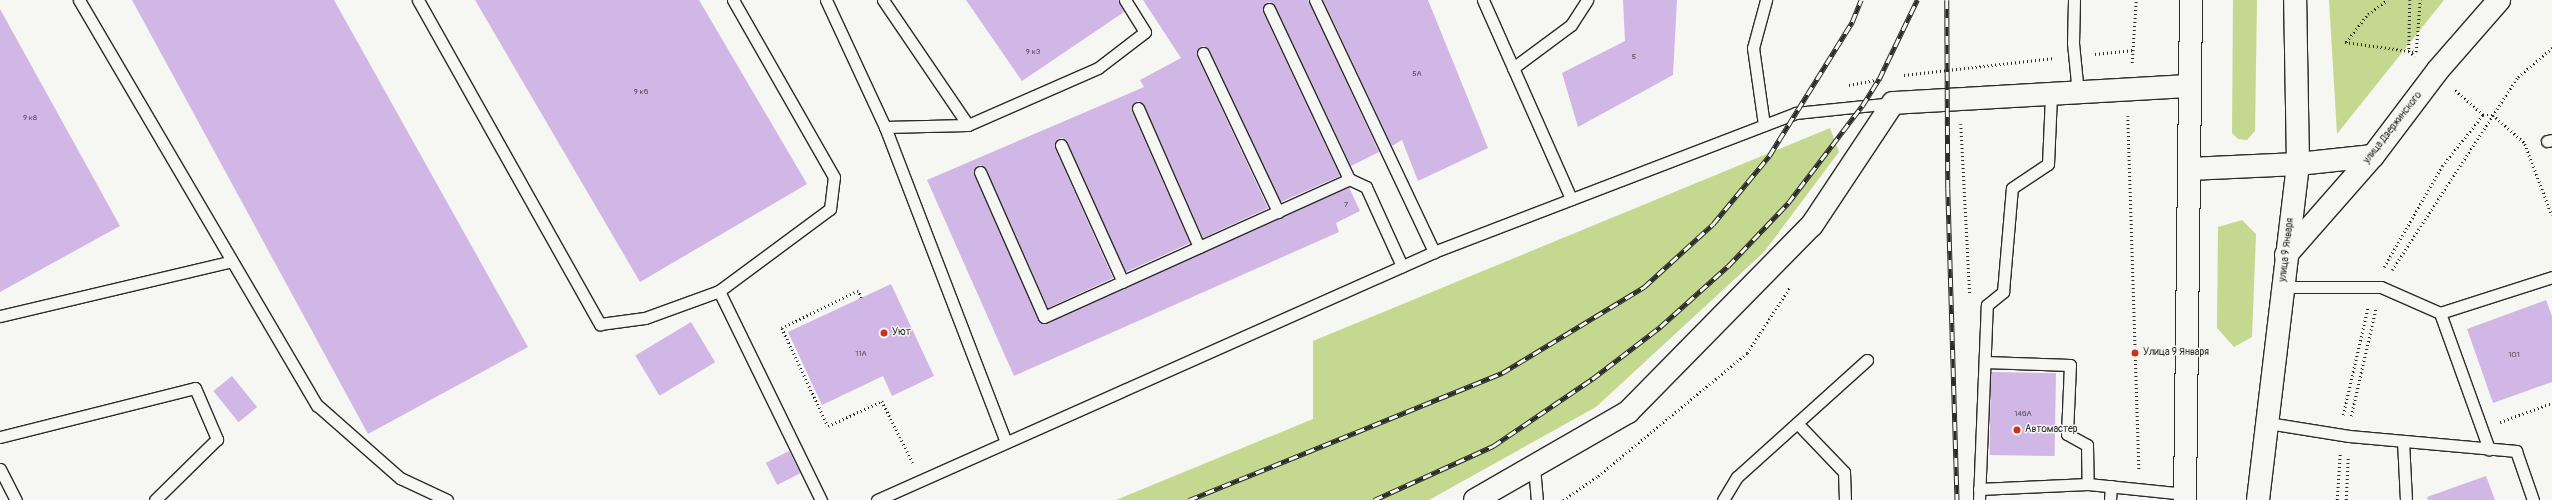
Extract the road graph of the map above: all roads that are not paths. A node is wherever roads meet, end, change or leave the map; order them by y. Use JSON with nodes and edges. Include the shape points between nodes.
{"nodes":[{"id":1,"x":79,"y":0,"type":"edge"},
{"id":2,"x":418,"y":0,"type":"edge"},
{"id":3,"x":733,"y":0,"type":"edge"},
{"id":4,"x":826,"y":0,"type":"edge"},
{"id":5,"x":883,"y":0,"type":"edge"},
{"id":6,"x":1125,"y":0,"type":"edge"},
{"id":7,"x":1315,"y":0,"type":"edge"},
{"id":8,"x":1483,"y":0,"type":"edge"},
{"id":9,"x":1587,"y":0,"type":"edge"},
{"id":10,"x":1766,"y":0,"type":"edge"},
{"id":11,"x":2074,"y":0,"type":"edge"},
{"id":12,"x":2191,"y":0,"type":"edge"},
{"id":13,"x":2295,"y":0,"type":"edge"},
{"id":14,"x":2499,"y":0,"type":"edge"},
{"id":15,"x":1270,"y":9,"type":"dead end"},
{"id":16,"x":1203,"y":53,"type":"dead end"},
{"id":17,"x":1513,"y":68,"type":"junction"},
{"id":18,"x":2190,"y":86,"type":"junction"},
{"id":19,"x":2078,"y":94,"type":"junction"},
{"id":20,"x":2051,"y":95,"type":"junction"},
{"id":21,"x":1893,"y":103,"type":"junction"},
{"id":22,"x":1138,"y":108,"type":"dead end"},
{"id":23,"x":968,"y":125,"type":"junction"},
{"id":24,"x":1764,"y":125,"type":"junction"},
{"id":25,"x":885,"y":127,"type":"junction"},
{"id":26,"x":1061,"y":145,"type":"dead end"},
{"id":27,"x":2373,"y":156,"type":"junction"},
{"id":28,"x":2298,"y":164,"type":"junction"},
{"id":29,"x":2189,"y":169,"type":"junction"},
{"id":30,"x":980,"y":172,"type":"dead end"},
{"id":31,"x":1349,"y":179,"type":"junction"},
{"id":32,"x":1571,"y":200,"type":"junction"},
{"id":33,"x":1278,"y":212,"type":"junction"},
{"id":34,"x":1200,"y":247,"type":"junction"},
{"id":35,"x":1434,"y":252,"type":"junction"},
{"id":36,"x":2286,"y":255,"type":"junction"},
{"id":37,"x":232,"y":261,"type":"junction"},
{"id":38,"x":1402,"y":266,"type":"junction"},
{"id":39,"x":2552,"y":277,"type":"edge"},
{"id":40,"x":1123,"y":282,"type":"junction"},
{"id":41,"x":2282,"y":287,"type":"junction"},
{"id":42,"x":719,"y":291,"type":"junction"},
{"id":43,"x":2440,"y":313,"type":"junction"},
{"id":44,"x":0,"y":316,"type":"edge"},
{"id":45,"x":1867,"y":360,"type":"dead end"},
{"id":46,"x":1984,"y":362,"type":"junction"},
{"id":47,"x":1797,"y":423,"type":"junction"},
{"id":48,"x":2268,"y":423,"type":"junction"},
{"id":49,"x":0,"y":437,"type":"edge"},
{"id":50,"x":2403,"y":441,"type":"junction"},
{"id":51,"x":1006,"y":442,"type":"junction"},
{"id":52,"x":2489,"y":449,"type":"junction"},
{"id":53,"x":1534,"y":467,"type":"junction"},
{"id":54,"x":0,"y":469,"type":"edge"},
{"id":55,"x":2088,"y":484,"type":"junction"},
{"id":56,"x":2111,"y":486,"type":"junction"},
{"id":57,"x":1979,"y":494,"type":"edge"},
{"id":58,"x":2185,"y":497,"type":"edge"},
{"id":59,"x":16,"y":500,"type":"edge"},
{"id":60,"x":155,"y":500,"type":"edge"},
{"id":61,"x":447,"y":500,"type":"edge"},
{"id":62,"x":820,"y":500,"type":"edge"},
{"id":63,"x":877,"y":500,"type":"edge"},
{"id":64,"x":1475,"y":500,"type":"edge"},
{"id":65,"x":1537,"y":500,"type":"edge"},
{"id":66,"x":1723,"y":500,"type":"edge"},
{"id":67,"x":1845,"y":500,"type":"edge"},
{"id":68,"x":2110,"y":500,"type":"edge"},
{"id":69,"x":2258,"y":500,"type":"edge"},
{"id":70,"x":2406,"y":500,"type":"edge"},
{"id":71,"x":2533,"y":500,"type":"edge"}],
"edges":[{"from":1,"to":37,"type":"lane"},
{"from":2,"to":42,"type":"lane","via":[[600,324],[645,318]]},
{"from":3,"to":42,"type":"lane","via":[[834,177],[830,209]]},
{"from":4,"to":25,"type":"lane"},
{"from":5,"to":23,"type":"lane"},
{"from":6,"to":23,"type":"lane","via":[[1146,32],[1098,68]]},
{"from":7,"to":35,"type":"lane"},
{"from":8,"to":17,"type":"lane"},
{"from":9,"to":17,"type":"lane","via":[[1571,25]]},
{"from":10,"to":24,"type":"lane","via":[[1754,48]]},
{"from":11,"to":19,"type":"lane","via":[[2073,43]]},
{"from":12,"to":18,"type":"street"},
{"from":13,"to":28,"type":"street","name":"улица 9 Января"},
{"from":14,"to":27,"type":"street","name":"улица Дзержинского","via":[[2435,74]]},
{"from":15,"to":31,"type":"lane"},
{"from":16,"to":33,"type":"lane"},
{"from":17,"to":32,"type":"lane"},
{"from":18,"to":19,"type":"street"},
{"from":18,"to":29,"type":"street"},
{"from":19,"to":20,"type":"street"},
{"from":20,"to":21,"type":"street"},
{"from":20,"to":46,"type":"lane","via":[[2048,164],[2012,188],[2003,292],[1987,305]]},
{"from":21,"to":24,"type":"lane","via":[[1796,113]]},
{"from":21,"to":53,"type":"street","via":[[1812,225],[1628,412]]},
{"from":22,"to":34,"type":"lane"},
{"from":23,"to":25,"type":"lane"},
{"from":24,"to":32,"type":"lane"},
{"from":25,"to":51,"type":"lane"},
{"from":26,"to":40,"type":"lane"},
{"from":27,"to":28,"type":"street"},
{"from":27,"to":36,"type":"street","name":"улица Дзержинского"},
{"from":28,"to":29,"type":"street"},
{"from":28,"to":36,"type":"street","name":"улица 9 Января"},
{"from":29,"to":58,"type":"street"},
{"from":30,"to":40,"type":"lane","via":[[1044,318]]},
{"from":31,"to":33,"type":"lane"},
{"from":31,"to":38,"type":"lane","via":[[1366,187]]},
{"from":32,"to":35,"type":"lane"},
{"from":33,"to":34,"type":"lane"},
{"from":34,"to":40,"type":"lane"},
{"from":35,"to":38,"type":"lane"},
{"from":36,"to":41,"type":"street","name":"улица 9 Января"},
{"from":37,"to":44,"type":"lane"},
{"from":37,"to":61,"type":"lane","via":[[317,405],[400,478]]},
{"from":38,"to":51,"type":"lane"},
{"from":39,"to":43,"type":"lane"},
{"from":41,"to":43,"type":"lane","via":[[2381,287]]},
{"from":41,"to":48,"type":"street","name":"улица 9 Января"},
{"from":42,"to":62,"type":"lane"},
{"from":43,"to":52,"type":"lane"},
{"from":45,"to":47,"type":"lane"},
{"from":46,"to":55,"type":"lane","via":[[2070,365],[2067,434],[2087,445]]},
{"from":46,"to":57,"type":"lane"},
{"from":47,"to":66,"type":"lane","via":[[1737,477]]},
{"from":47,"to":67,"type":"lane","via":[[1844,472]]},
{"from":48,"to":50,"type":"lane"},
{"from":48,"to":69,"type":"street","name":"улица 9 Января"},
{"from":49,"to":60,"type":"lane","via":[[195,388],[217,439]]},
{"from":50,"to":52,"type":"lane"},
{"from":50,"to":70,"type":"lane"},
{"from":51,"to":63,"type":"lane"},
{"from":52,"to":71,"type":"lane","via":[[2516,451]]},
{"from":53,"to":64,"type":"street"},
{"from":53,"to":65,"type":"lane"},
{"from":54,"to":59,"type":"lane"},
{"from":55,"to":56,"type":"lane"},
{"from":55,"to":57,"type":"lane"},
{"from":56,"to":58,"type":"lane"},
{"from":56,"to":68,"type":"lane"}]}
